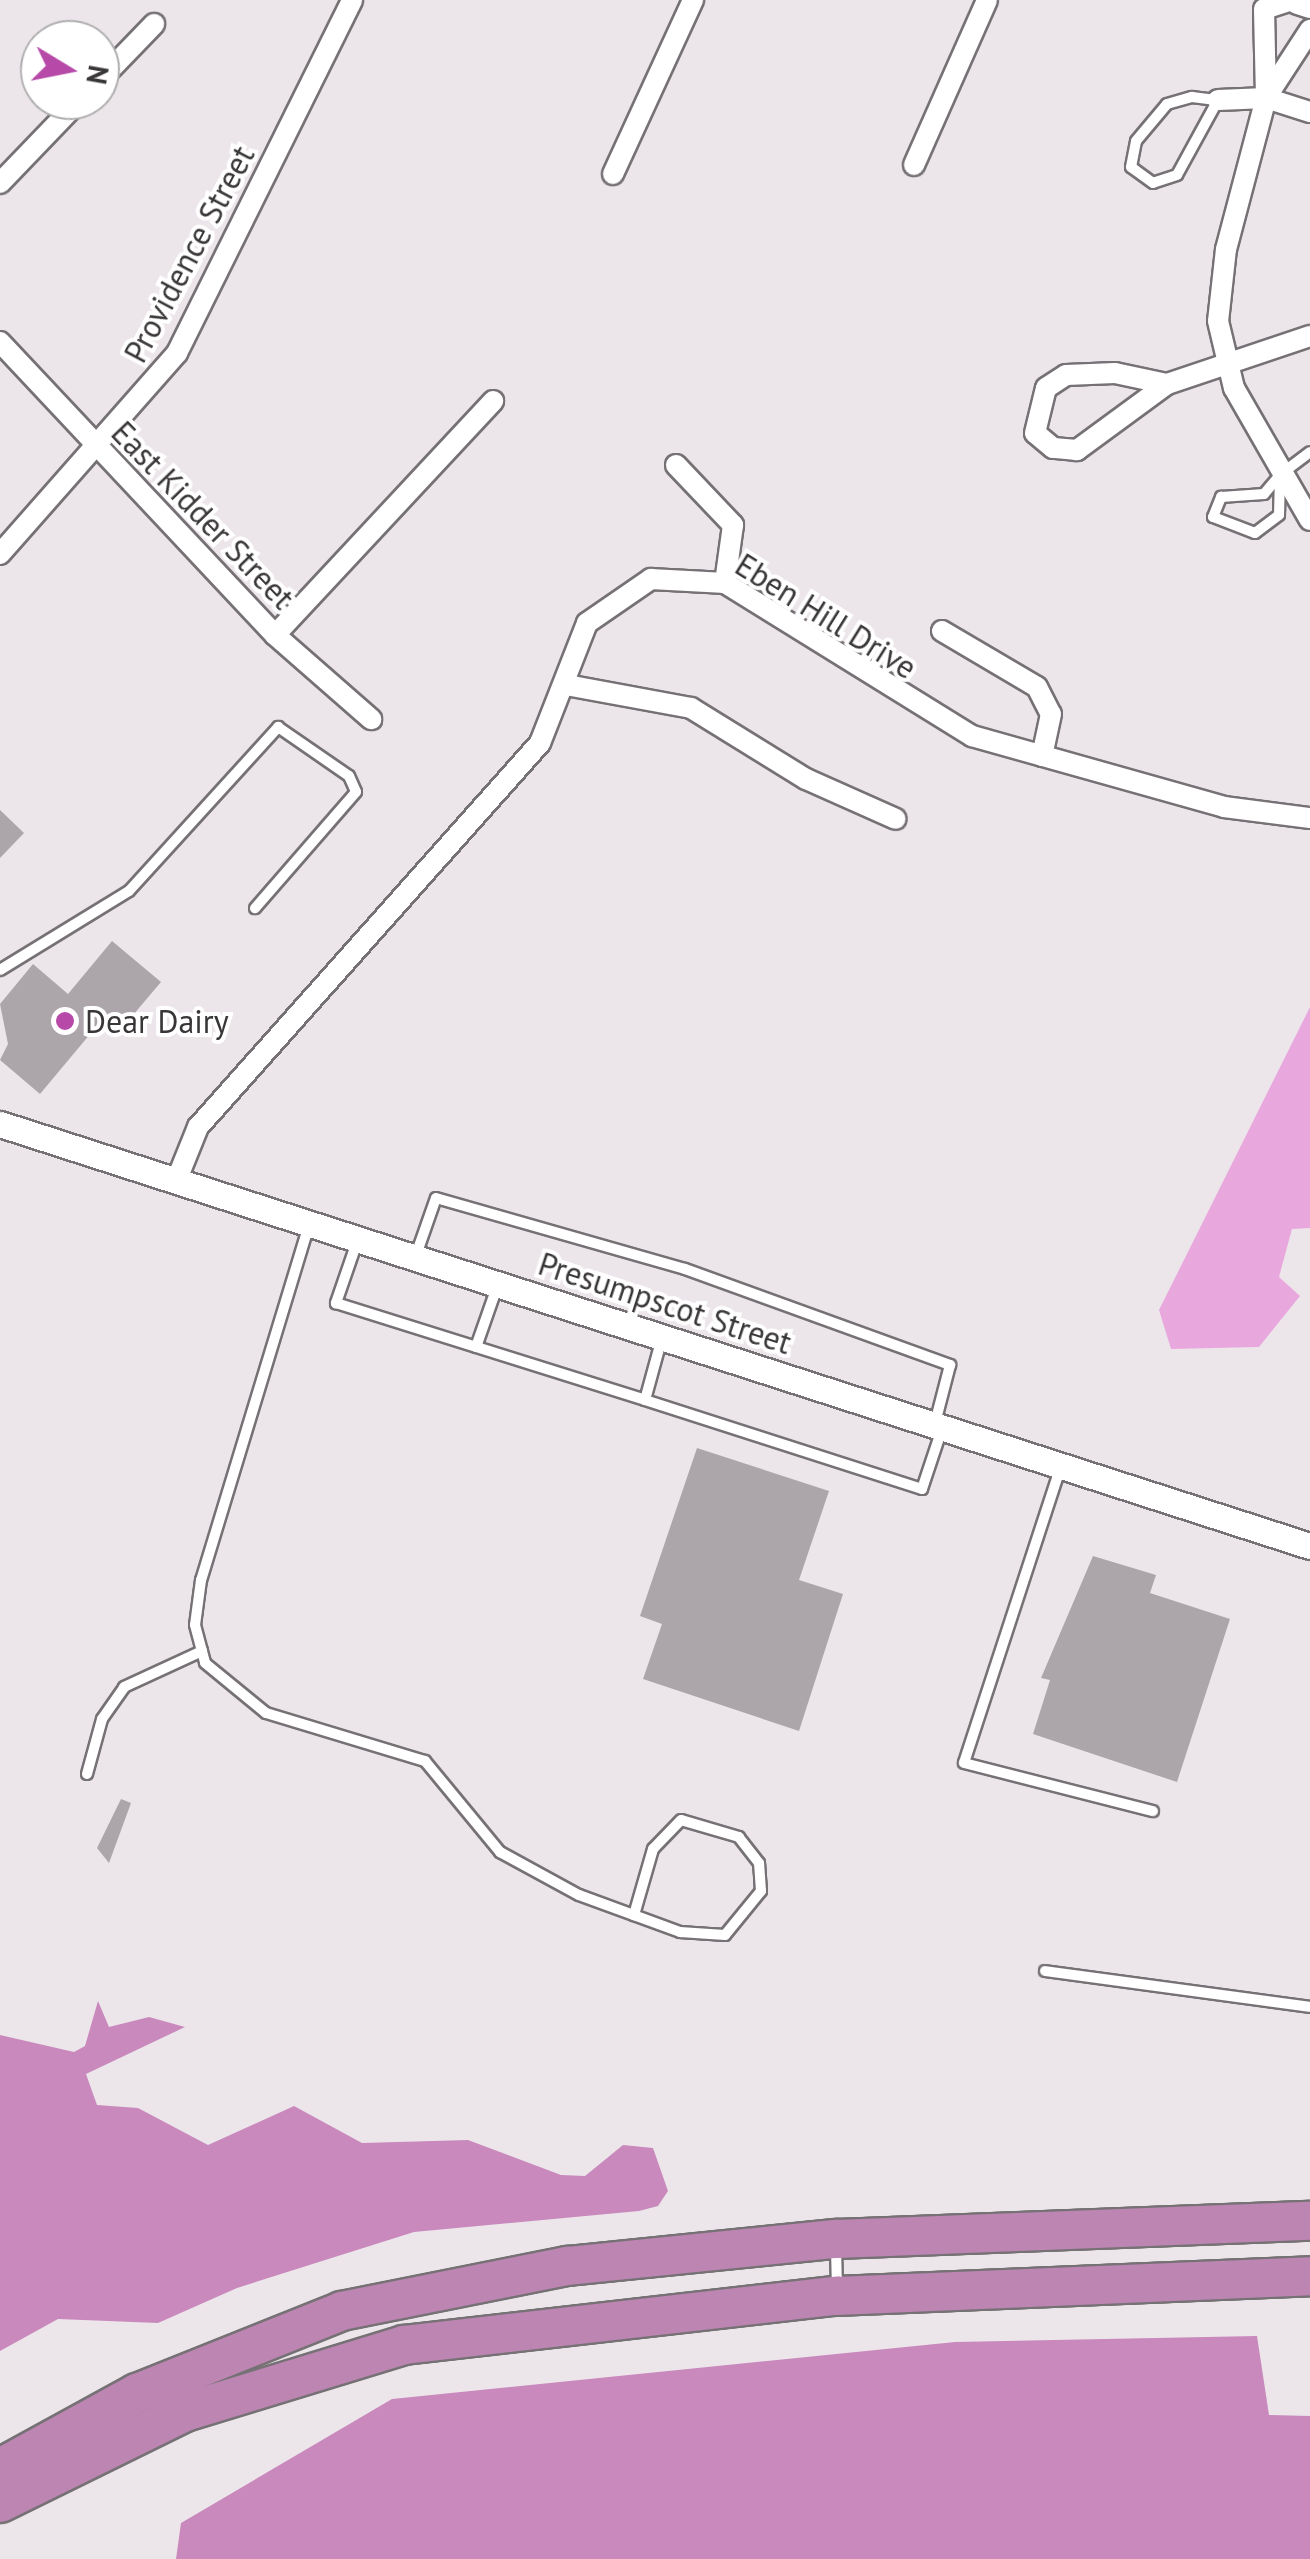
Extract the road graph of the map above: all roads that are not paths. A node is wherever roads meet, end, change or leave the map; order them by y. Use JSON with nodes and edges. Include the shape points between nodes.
{"nodes":[{"id":1,"x":352,"y":0,"type":"edge"},
{"id":2,"x":693,"y":0,"type":"edge"},
{"id":3,"x":987,"y":0,"type":"edge"},
{"id":4,"x":1295,"y":0,"type":"edge"},
{"id":5,"x":1310,"y":4,"type":"edge"},
{"id":6,"x":1310,"y":18,"type":"edge"},
{"id":7,"x":154,"y":24,"type":"dead end"},
{"id":8,"x":1310,"y":30,"type":"edge"},
{"id":9,"x":120,"y":59,"type":"edge"},
{"id":10,"x":1266,"y":98,"type":"junction"},
{"id":11,"x":1218,"y":100,"type":"junction"},
{"id":12,"x":1310,"y":112,"type":"edge"},
{"id":13,"x":61,"y":120,"type":"edge"},
{"id":14,"x":914,"y":164,"type":"dead end"},
{"id":15,"x":613,"y":174,"type":"dead end"},
{"id":16,"x":0,"y":183,"type":"edge"},
{"id":17,"x":1310,"y":336,"type":"edge"},
{"id":18,"x":0,"y":342,"type":"edge"},
{"id":19,"x":1224,"y":362,"type":"junction"},
{"id":20,"x":1167,"y":384,"type":"junction"},
{"id":21,"x":494,"y":402,"type":"dead end"},
{"id":22,"x":99,"y":450,"type":"junction"},
{"id":23,"x":1310,"y":452,"type":"edge"},
{"id":24,"x":676,"y":465,"type":"dead end"},
{"id":25,"x":1280,"y":475,"type":"junction"},
{"id":26,"x":1310,"y":520,"type":"edge"},
{"id":27,"x":0,"y":554,"type":"edge"},
{"id":28,"x":725,"y":583,"type":"junction"},
{"id":29,"x":942,"y":630,"type":"dead end"},
{"id":30,"x":275,"y":635,"type":"junction"},
{"id":31,"x":566,"y":685,"type":"junction"},
{"id":32,"x":371,"y":719,"type":"dead end"},
{"id":33,"x":1042,"y":756,"type":"junction"},
{"id":34,"x":896,"y":818,"type":"dead end"},
{"id":35,"x":1310,"y":818,"type":"edge"},
{"id":36,"x":255,"y":908,"type":"dead end"},
{"id":37,"x":0,"y":970,"type":"edge"},
{"id":38,"x":0,"y":1124,"type":"edge"},
{"id":39,"x":176,"y":1179,"type":"junction"},
{"id":40,"x":310,"y":1221,"type":"junction"},
{"id":41,"x":359,"y":1236,"type":"junction"},
{"id":42,"x":416,"y":1255,"type":"junction"},
{"id":43,"x":498,"y":1282,"type":"junction"},
{"id":44,"x":663,"y":1336,"type":"junction"},
{"id":45,"x":476,"y":1347,"type":"junction"},
{"id":46,"x":646,"y":1400,"type":"junction"},
{"id":47,"x":938,"y":1425,"type":"junction"},
{"id":48,"x":1062,"y":1465,"type":"junction"},
{"id":49,"x":1310,"y":1546,"type":"edge"},
{"id":50,"x":202,"y":1651,"type":"junction"},
{"id":51,"x":88,"y":1774,"type":"dead end"},
{"id":52,"x":1153,"y":1810,"type":"dead end"},
{"id":53,"x":634,"y":1915,"type":"junction"},
{"id":54,"x":1045,"y":1971,"type":"dead end"},
{"id":55,"x":1310,"y":2008,"type":"edge"},
{"id":56,"x":1310,"y":2220,"type":"edge"},
{"id":57,"x":836,"y":2239,"type":"junction"},
{"id":58,"x":1310,"y":2276,"type":"edge"},
{"id":59,"x":837,"y":2296,"type":"junction"},
{"id":60,"x":0,"y":2468,"type":"edge"},
{"id":61,"x":0,"y":2503,"type":"edge"}],
"edges":[{"from":1,"to":22,"type":"street","name":"Providence Street","via":[[177,353]]},
{"from":2,"to":15,"type":"street"},
{"from":3,"to":14,"type":"street"},
{"from":4,"to":5,"type":"main road"},
{"from":4,"to":6,"type":"street"},
{"from":4,"to":10,"type":"street","via":[[1264,9]]},
{"from":7,"to":9,"type":"street"},
{"from":8,"to":10,"type":"street"},
{"from":10,"to":11,"type":"street"},
{"from":10,"to":12,"type":"street"},
{"from":10,"to":19,"type":"street","via":[[1222,273]]},
{"from":11,"to":11,"type":"lane","via":[[1167,104],[1136,141],[1131,167],[1152,182],[1177,175]]},
{"from":13,"to":16,"type":"street"},
{"from":17,"to":19,"type":"street"},
{"from":18,"to":22,"type":"street","name":"East Kidder Street"},
{"from":19,"to":20,"type":"street"},
{"from":19,"to":25,"type":"street"},
{"from":20,"to":20,"type":"street","via":[[1115,372],[1066,375],[1034,409],[1035,433],[1053,448],[1077,450]]},
{"from":21,"to":30,"type":"street"},
{"from":22,"to":27,"type":"street","name":"Providence Street"},
{"from":22,"to":30,"type":"street","name":"East Kidder Street"},
{"from":23,"to":25,"type":"lane"},
{"from":24,"to":28,"type":"street","via":[[732,526]]},
{"from":25,"to":25,"type":"lane","via":[[1264,494],[1221,497],[1213,517],[1255,534],[1279,514]]},
{"from":25,"to":26,"type":"street"},
{"from":28,"to":31,"type":"street","name":"Eben Hill Drive","via":[[678,576],[626,589],[587,624]]},
{"from":28,"to":33,"type":"street","name":"Eben Hill Drive","via":[[939,723]]},
{"from":29,"to":33,"type":"street","via":[[1037,687],[1050,714]]},
{"from":30,"to":32,"type":"street","name":"East Kidder Street"},
{"from":31,"to":34,"type":"street","via":[[690,708],[806,779]]},
{"from":31,"to":39,"type":"street","name":"Eben Hill Drive","via":[[521,768],[198,1127]]},
{"from":33,"to":35,"type":"street","name":"Eben Hill Drive","via":[[1224,807]]},
{"from":36,"to":37,"type":"lane","via":[[356,792],[349,776],[278,727],[129,891]]},
{"from":38,"to":39,"type":"street","name":"Presumpscot Street"},
{"from":39,"to":40,"type":"street","name":"Presumpscot Street"},
{"from":40,"to":41,"type":"street","name":"Presumpscot Street"},
{"from":40,"to":50,"type":"lane","via":[[200,1580]]},
{"from":41,"to":42,"type":"street","name":"Presumpscot Street"},
{"from":41,"to":45,"type":"lane","via":[[336,1304]]},
{"from":42,"to":43,"type":"street","name":"Presumpscot Street"},
{"from":42,"to":47,"type":"lane","via":[[436,1198],[685,1269],[950,1364]]},
{"from":43,"to":44,"type":"street","name":"Presumpscot Street"},
{"from":43,"to":45,"type":"lane"},
{"from":44,"to":46,"type":"lane"},
{"from":44,"to":47,"type":"street","name":"Presumpscot Street"},
{"from":45,"to":46,"type":"lane"},
{"from":46,"to":47,"type":"lane","via":[[922,1489]]},
{"from":47,"to":48,"type":"street","name":"Presumpscot Street"},
{"from":48,"to":49,"type":"street","name":"Presumpscot Street"},
{"from":48,"to":52,"type":"lane","via":[[964,1763]]},
{"from":50,"to":51,"type":"lane","via":[[124,1687],[102,1719]]},
{"from":50,"to":53,"type":"lane","via":[[226,1688],[266,1712],[425,1761],[500,1852]]},
{"from":53,"to":53,"type":"lane","via":[[653,1849],[681,1820],[739,1837],[760,1863],[761,1891],[725,1935],[701,1938]]},
{"from":54,"to":55,"type":"lane"},
{"from":56,"to":57,"type":"highway"},
{"from":57,"to":59,"type":"lane"},
{"from":57,"to":60,"type":"highway","via":[[568,2266],[342,2310],[137,2393]]},
{"from":58,"to":59,"type":"highway"},
{"from":59,"to":61,"type":"highway","via":[[536,2324],[358,2355],[145,2428]]}]}
